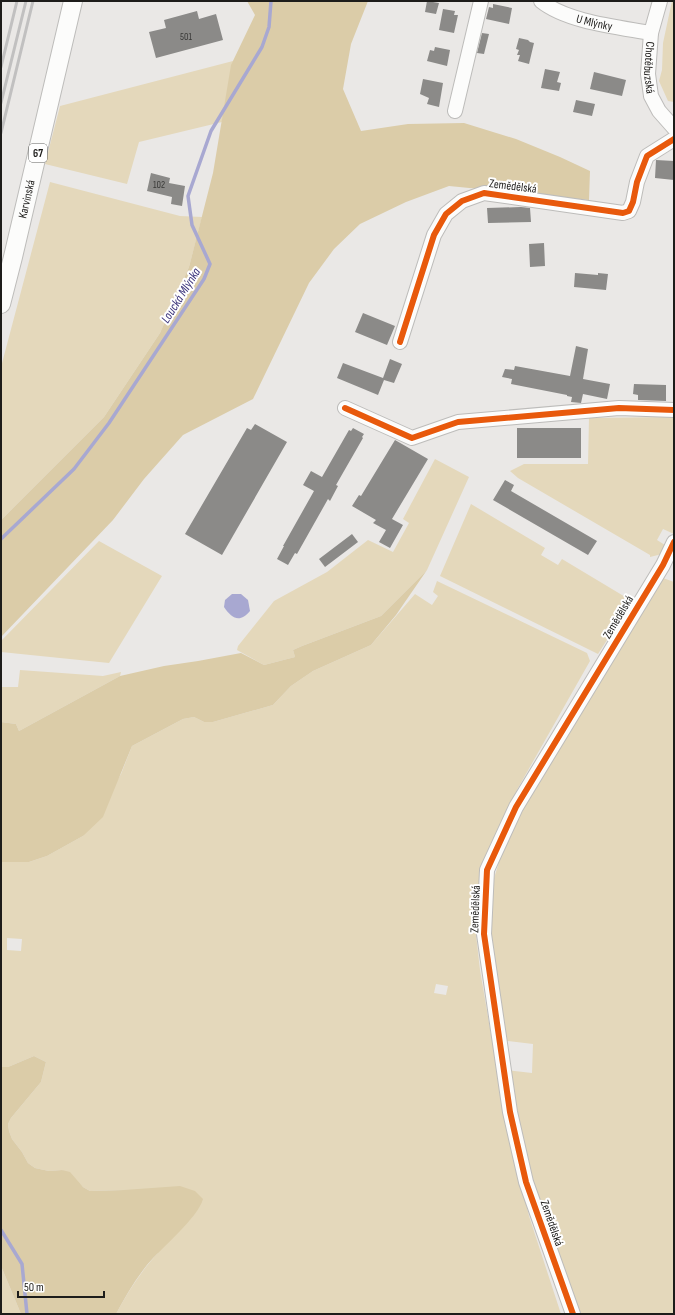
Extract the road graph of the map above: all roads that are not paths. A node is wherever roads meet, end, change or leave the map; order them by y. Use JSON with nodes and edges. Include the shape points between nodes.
{"nodes":[{"id":1,"x":73,"y":1,"type":"edge"},
{"id":2,"x":481,"y":1,"type":"edge"},
{"id":3,"x":542,"y":1,"type":"edge"},
{"id":4,"x":660,"y":1,"type":"edge"},
{"id":5,"x":651,"y":33,"type":"junction"},
{"id":6,"x":454,"y":111,"type":"dead end"},
{"id":7,"x":674,"y":128,"type":"edge"},
{"id":8,"x":674,"y":139,"type":"edge"},
{"id":9,"x":1,"y":304,"type":"edge"},
{"id":10,"x":400,"y":342,"type":"dead end"},
{"id":11,"x":345,"y":408,"type":"dead end"},
{"id":12,"x":674,"y":410,"type":"edge"},
{"id":13,"x":674,"y":542,"type":"edge"},
{"id":14,"x":573,"y":1314,"type":"edge"}],
"edges":[{"from":1,"to":9,"type":"main road","name":"Karvinská","number":"67"},
{"from":2,"to":6,"type":"street"},
{"from":3,"to":5,"type":"street","name":"U Mlýnky","via":[[549,8],[574,18]]},
{"from":4,"to":5,"type":"street","name":"Chotěbuzská"},
{"from":5,"to":7,"type":"street","name":"Chotěbuzská","via":[[648,74],[651,96],[658,111]]},
{"from":8,"to":10,"type":"street","name":"Zemědělská","via":[[647,156],[629,211],[622,213],[484,192],[462,202],[446,214],[434,235]]},
{"from":11,"to":12,"type":"street","via":[[412,438],[458,422],[619,408]]},
{"from":13,"to":14,"type":"street","name":"Zemědělská","via":[[516,807],[487,870],[484,934],[510,1112],[526,1182]]}]}
